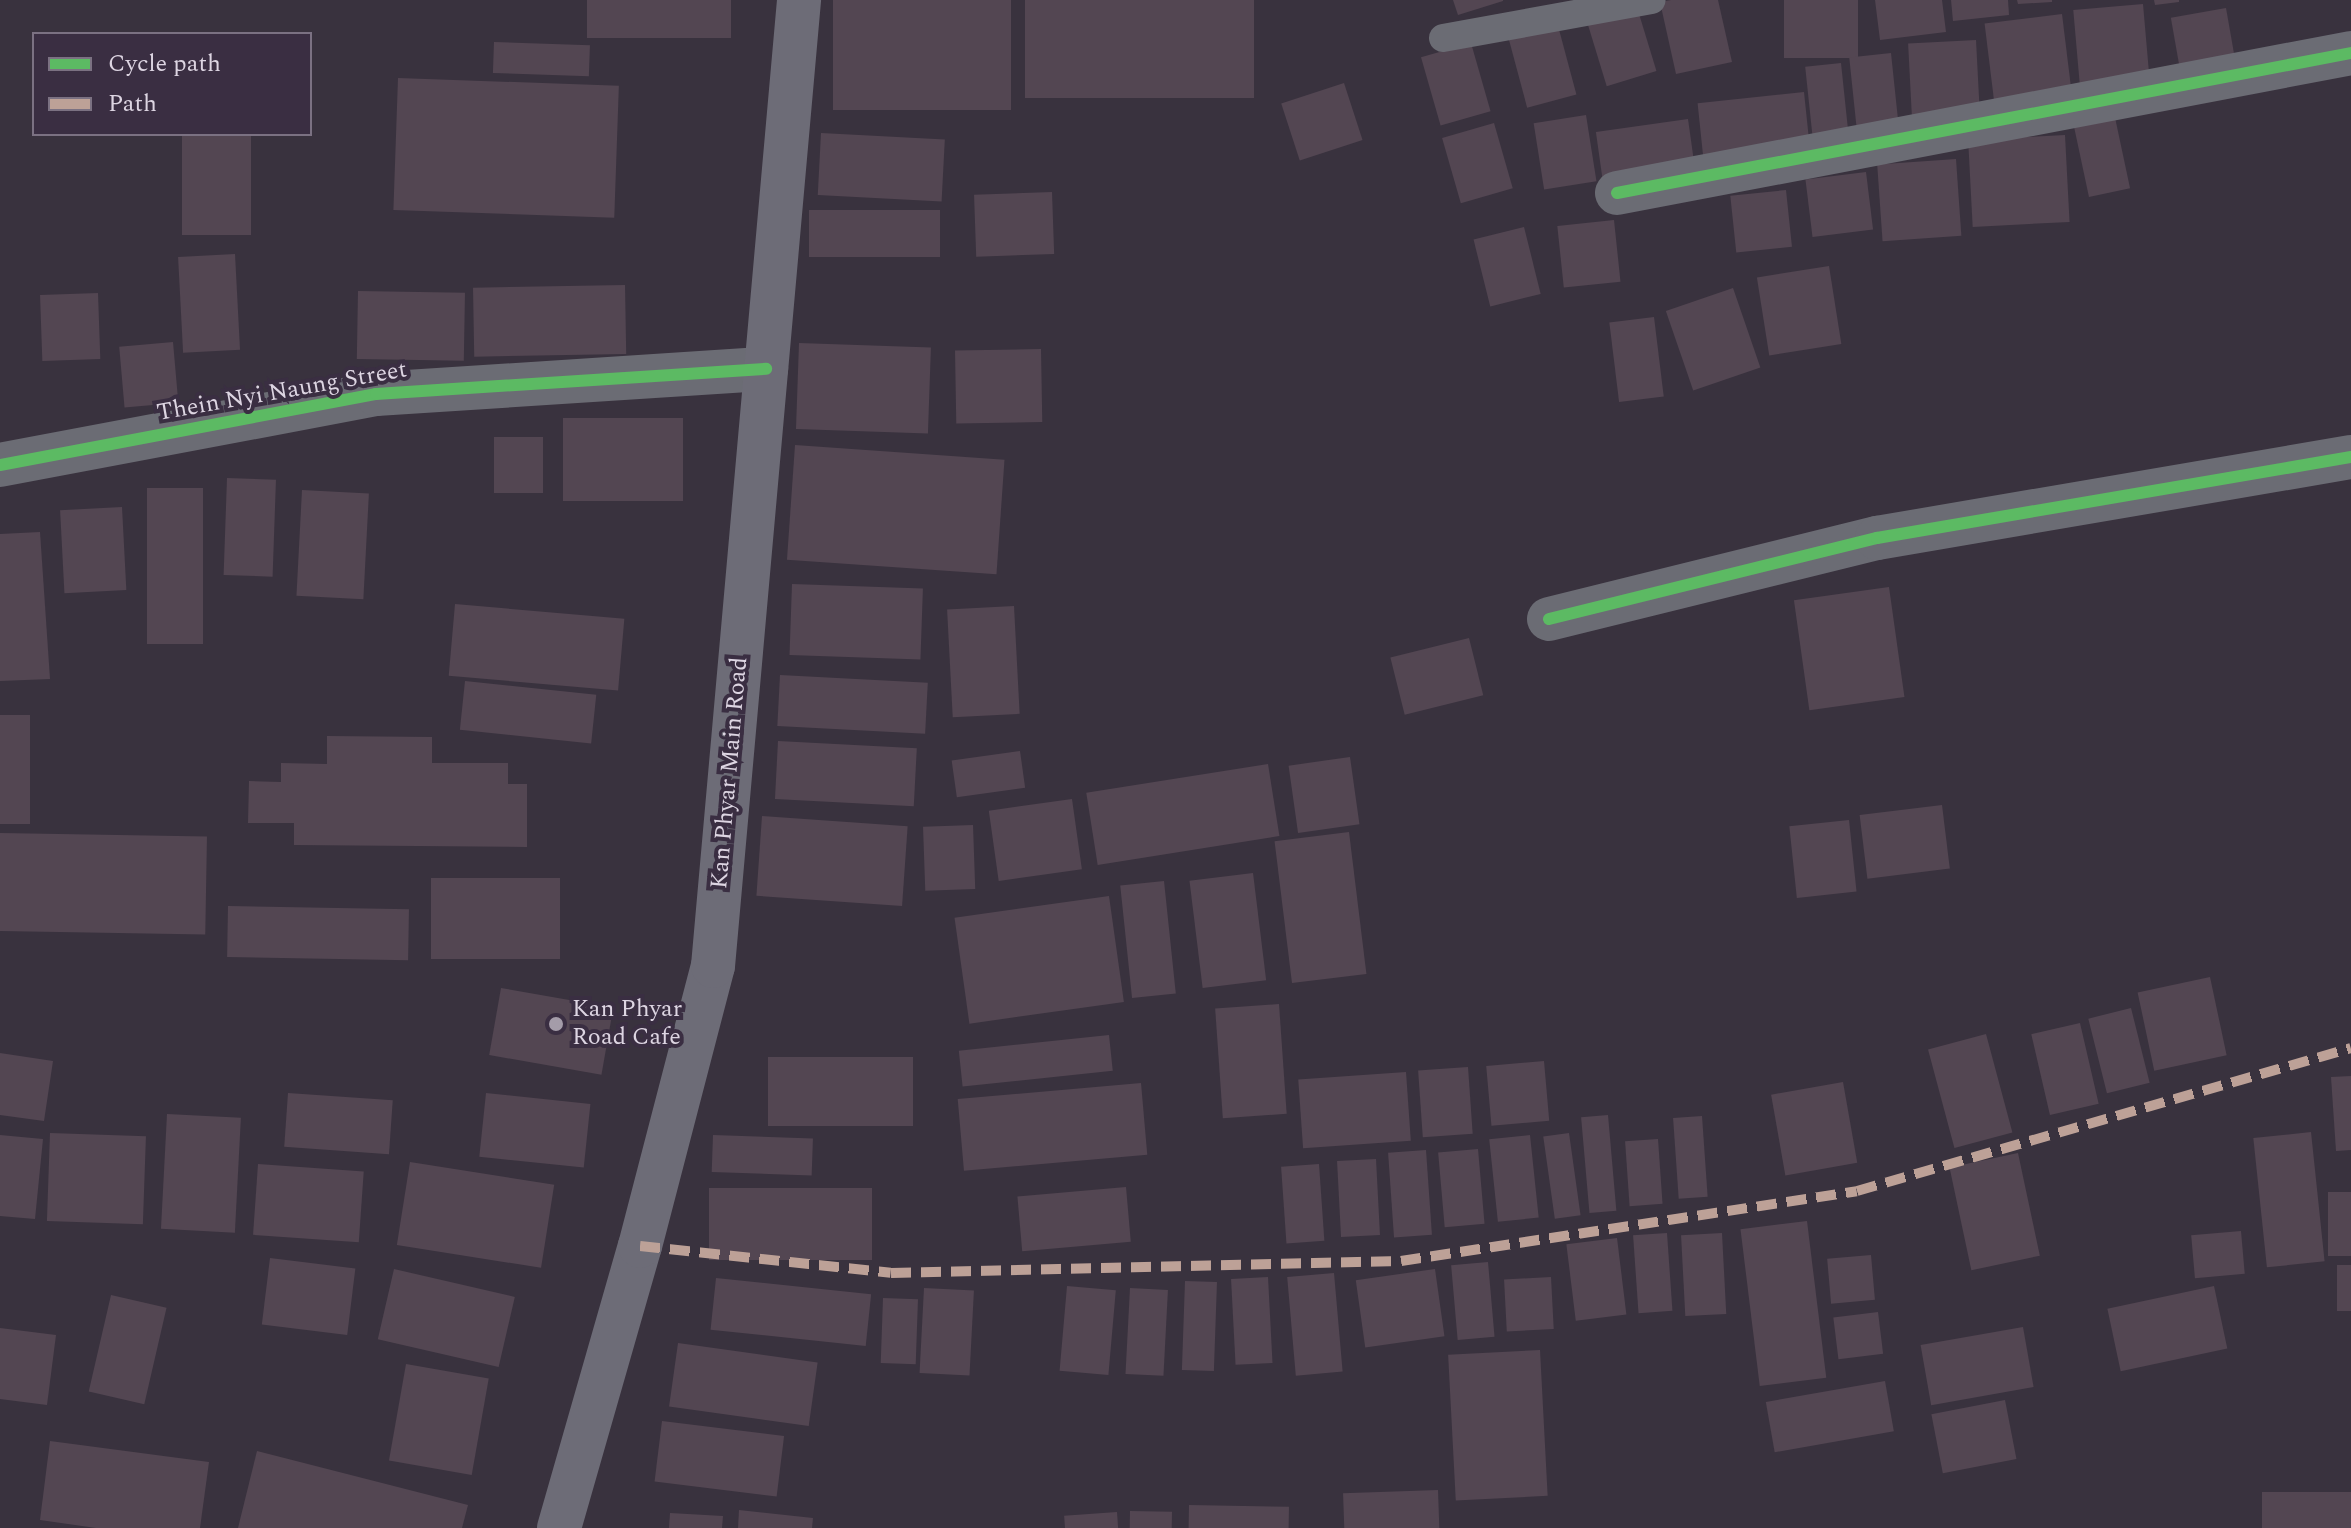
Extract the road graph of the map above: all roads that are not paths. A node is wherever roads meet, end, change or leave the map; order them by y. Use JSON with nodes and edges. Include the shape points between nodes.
{"nodes":[{"id":1,"x":799,"y":0,"type":"edge"},
{"id":2,"x":1652,"y":0,"type":"edge"},
{"id":3,"x":1443,"y":38,"type":"dead end"},
{"id":4,"x":2351,"y":53,"type":"edge"},
{"id":5,"x":1617,"y":193,"type":"dead end"},
{"id":6,"x":766,"y":369,"type":"junction"},
{"id":7,"x":2351,"y":457,"type":"edge"},
{"id":8,"x":0,"y":465,"type":"edge"},
{"id":9,"x":1549,"y":619,"type":"dead end"},
{"id":10,"x":559,"y":1528,"type":"edge"}],
"edges":[{"from":1,"to":6,"type":"main road","name":"Kan Phyar Main Road"},
{"from":2,"to":3,"type":"lane"},
{"from":4,"to":5,"type":"street"},
{"from":6,"to":8,"type":"street","name":"Thein Nyi Naung Street","via":[[376,394]]},
{"from":6,"to":10,"type":"main road","name":"Kan Phyar Main Road","via":[[713,966]]},
{"from":7,"to":9,"type":"street","via":[[1877,538]]}]}
